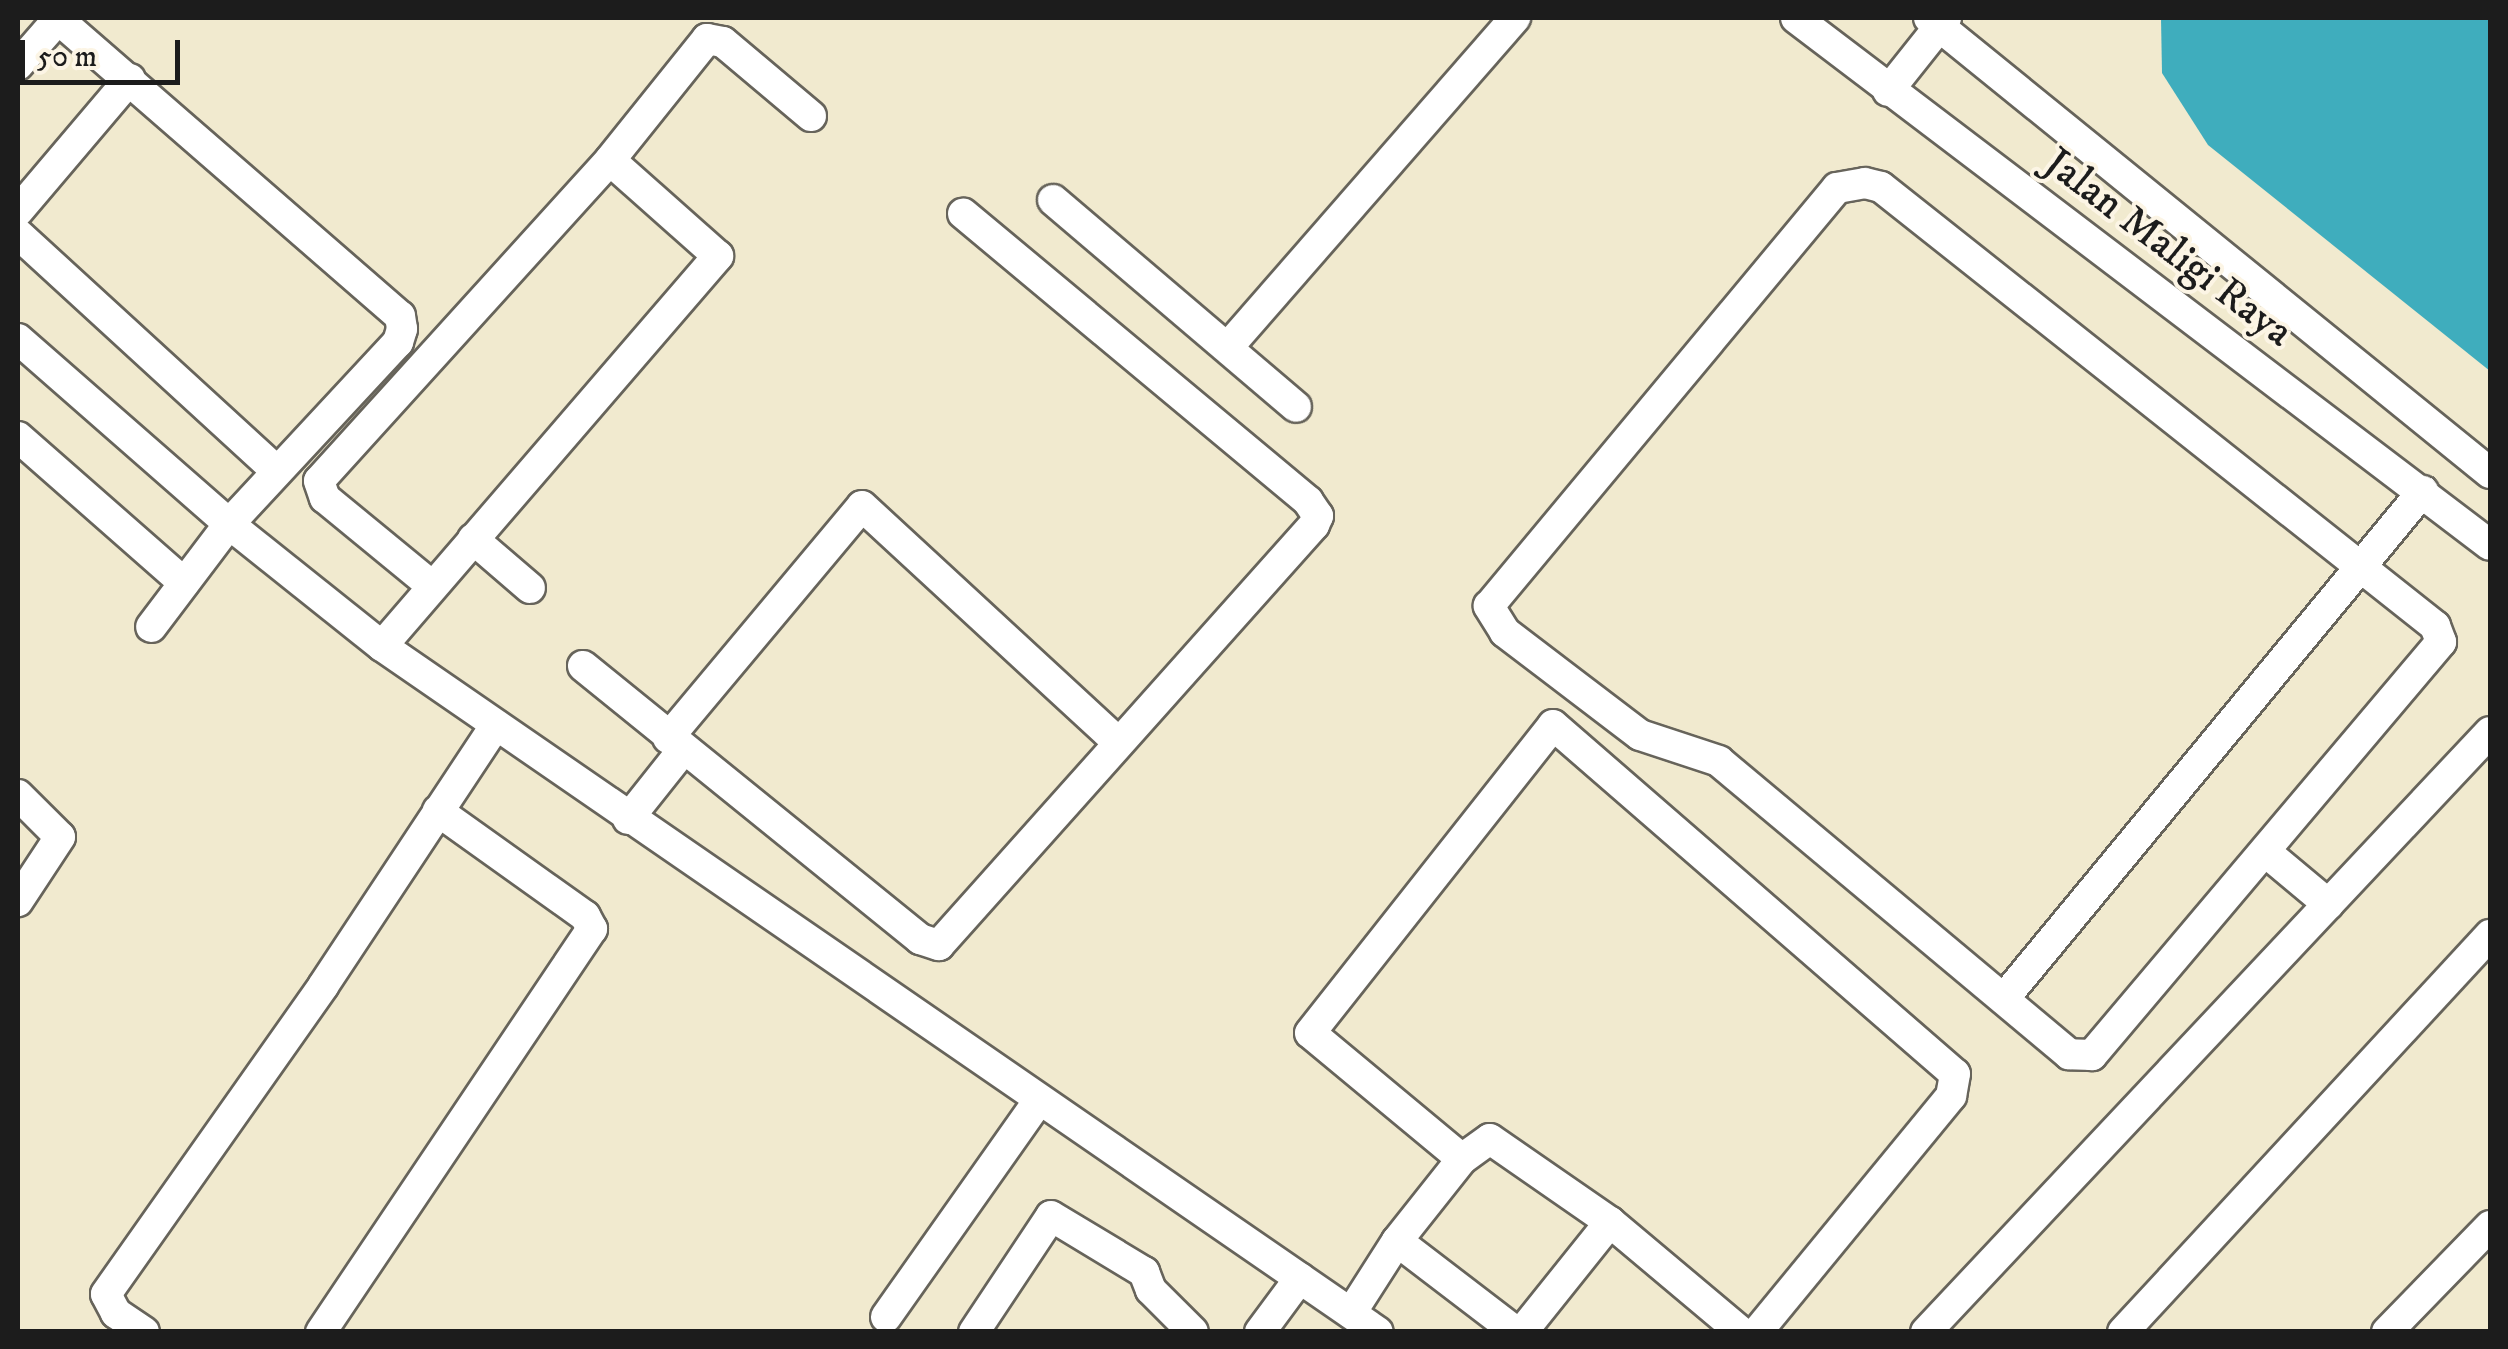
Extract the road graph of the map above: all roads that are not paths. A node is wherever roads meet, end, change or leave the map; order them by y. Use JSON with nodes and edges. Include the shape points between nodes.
{"nodes":[{"id":1,"x":59,"y":18,"type":"edge"},
{"id":2,"x":1515,"y":18,"type":"edge"},
{"id":3,"x":1796,"y":18,"type":"edge"},
{"id":4,"x":1938,"y":20,"type":"edge"},
{"id":5,"x":18,"y":64,"type":"edge"},
{"id":6,"x":130,"y":79,"type":"junction"},
{"id":7,"x":1888,"y":91,"type":"junction"},
{"id":8,"x":811,"y":116,"type":"dead end"},
{"id":9,"x":610,"y":160,"type":"junction"},
{"id":10,"x":1052,"y":200,"type":"dead end"},
{"id":11,"x":18,"y":211,"type":"edge"},
{"id":12,"x":963,"y":214,"type":"dead end"},
{"id":13,"x":18,"y":234,"type":"edge"},
{"id":14,"x":18,"y":339,"type":"edge"},
{"id":15,"x":1228,"y":347,"type":"junction"},
{"id":16,"x":1296,"y":407,"type":"dead end"},
{"id":17,"x":18,"y":436,"type":"edge"},
{"id":18,"x":277,"y":472,"type":"junction"},
{"id":19,"x":2490,"y":474,"type":"edge"},
{"id":20,"x":2423,"y":491,"type":"junction"},
{"id":21,"x":229,"y":524,"type":"junction"},
{"id":22,"x":473,"y":539,"type":"junction"},
{"id":23,"x":2490,"y":545,"type":"edge"},
{"id":24,"x":2356,"y":570,"type":"junction"},
{"id":25,"x":184,"y":584,"type":"junction"},
{"id":26,"x":430,"y":586,"type":"junction"},
{"id":27,"x":530,"y":588,"type":"dead end"},
{"id":28,"x":151,"y":628,"type":"dead end"},
{"id":29,"x":382,"y":646,"type":"junction"},
{"id":30,"x":583,"y":666,"type":"dead end"},
{"id":31,"x":496,"y":725,"type":"junction"},
{"id":32,"x":2490,"y":732,"type":"edge"},
{"id":33,"x":1118,"y":742,"type":"junction"},
{"id":34,"x":675,"y":745,"type":"junction"},
{"id":35,"x":18,"y":795,"type":"edge"},
{"id":36,"x":438,"y":812,"type":"junction"},
{"id":37,"x":628,"y":819,"type":"junction"},
{"id":38,"x":2267,"y":854,"type":"junction"},
{"id":39,"x":18,"y":901,"type":"edge"},
{"id":40,"x":2328,"y":904,"type":"junction"},
{"id":41,"x":2490,"y":935,"type":"edge"},
{"id":42,"x":2006,"y":996,"type":"junction"},
{"id":43,"x":1040,"y":1100,"type":"junction"},
{"id":44,"x":1462,"y":1160,"type":"junction"},
{"id":45,"x":1610,"y":1222,"type":"junction"},
{"id":46,"x":2490,"y":1226,"type":"edge"},
{"id":47,"x":1397,"y":1240,"type":"junction"},
{"id":48,"x":1300,"y":1278,"type":"junction"},
{"id":49,"x":886,"y":1317,"type":"dead end"},
{"id":50,"x":1720,"y":1325,"type":"edge"},
{"id":51,"x":1370,"y":1327,"type":"edge"},
{"id":52,"x":144,"y":1332,"type":"edge"},
{"id":53,"x":321,"y":1332,"type":"edge"},
{"id":54,"x":974,"y":1332,"type":"edge"},
{"id":55,"x":1193,"y":1332,"type":"edge"},
{"id":56,"x":1260,"y":1332,"type":"edge"},
{"id":57,"x":1519,"y":1332,"type":"edge"},
{"id":58,"x":1757,"y":1332,"type":"edge"},
{"id":59,"x":1926,"y":1332,"type":"edge"},
{"id":60,"x":2123,"y":1332,"type":"edge"},
{"id":61,"x":2387,"y":1332,"type":"edge"}],
"edges":[{"from":1,"to":5,"type":"street"},
{"from":1,"to":6,"type":"street"},
{"from":2,"to":15,"type":"street"},
{"from":3,"to":7,"type":"street","name":"Jalan Maligi Raya"},
{"from":4,"to":7,"type":"street"},
{"from":4,"to":19,"type":"street","name":"Jalan Maligi Raya"},
{"from":6,"to":11,"type":"street"},
{"from":6,"to":18,"type":"street","via":[[400,316],[398,342]]},
{"from":7,"to":20,"type":"street","name":"Jalan Maligi Raya"},
{"from":8,"to":9,"type":"street","via":[[724,42],[707,39]]},
{"from":9,"to":22,"type":"street","via":[[718,256]]},
{"from":9,"to":26,"type":"street","via":[[319,481],[325,498]]},
{"from":10,"to":15,"type":"street"},
{"from":12,"to":33,"type":"street","via":[[1318,516]]},
{"from":13,"to":18,"type":"street"},
{"from":14,"to":21,"type":"street"},
{"from":15,"to":16,"type":"street"},
{"from":17,"to":25,"type":"street"},
{"from":18,"to":21,"type":"street"},
{"from":20,"to":23,"type":"street","name":"Jalan Maligi Raya"},
{"from":20,"to":24,"type":"street"},
{"from":21,"to":25,"type":"street"},
{"from":21,"to":29,"type":"street"},
{"from":22,"to":26,"type":"street"},
{"from":22,"to":27,"type":"street"},
{"from":24,"to":38,"type":"street","via":[[2434,626],[2440,642]]},
{"from":24,"to":42,"type":"street"},
{"from":24,"to":42,"type":"street","via":[[1882,187],[1865,182],[1838,188],[1492,598],[1493,619],[1504,632],[1640,735],[1718,761]]},
{"from":25,"to":28,"type":"street"},
{"from":26,"to":29,"type":"street"},
{"from":29,"to":31,"type":"street"},
{"from":30,"to":34,"type":"street"},
{"from":31,"to":36,"type":"street"},
{"from":31,"to":37,"type":"street"},
{"from":32,"to":40,"type":"street"},
{"from":33,"to":34,"type":"street","via":[[948,937],[930,946]]},
{"from":33,"to":34,"type":"street","via":[[862,506]]},
{"from":34,"to":37,"type":"street"},
{"from":35,"to":39,"type":"street","via":[[60,837]]},
{"from":36,"to":52,"type":"street","via":[[106,1294],[116,1313]]},
{"from":36,"to":53,"type":"street","via":[[585,916],[592,929]]},
{"from":37,"to":43,"type":"street"},
{"from":38,"to":40,"type":"street"},
{"from":38,"to":42,"type":"street","via":[[2092,1055],[2069,1054]]},
{"from":40,"to":59,"type":"street"},
{"from":41,"to":60,"type":"street"},
{"from":43,"to":48,"type":"street"},
{"from":43,"to":49,"type":"street"},
{"from":44,"to":45,"type":"street","via":[[1478,1144],[1501,1142]]},
{"from":44,"to":47,"type":"street"},
{"from":44,"to":58,"type":"street","via":[[1310,1033],[1553,725],[1956,1074],[1950,1096]]},
{"from":45,"to":50,"type":"street"},
{"from":45,"to":57,"type":"street"},
{"from":46,"to":61,"type":"street"},
{"from":47,"to":51,"type":"street"},
{"from":47,"to":57,"type":"street"},
{"from":48,"to":51,"type":"street"},
{"from":48,"to":56,"type":"street"},
{"from":54,"to":55,"type":"street","via":[[1051,1216],[1144,1272],[1151,1290]]}]}
